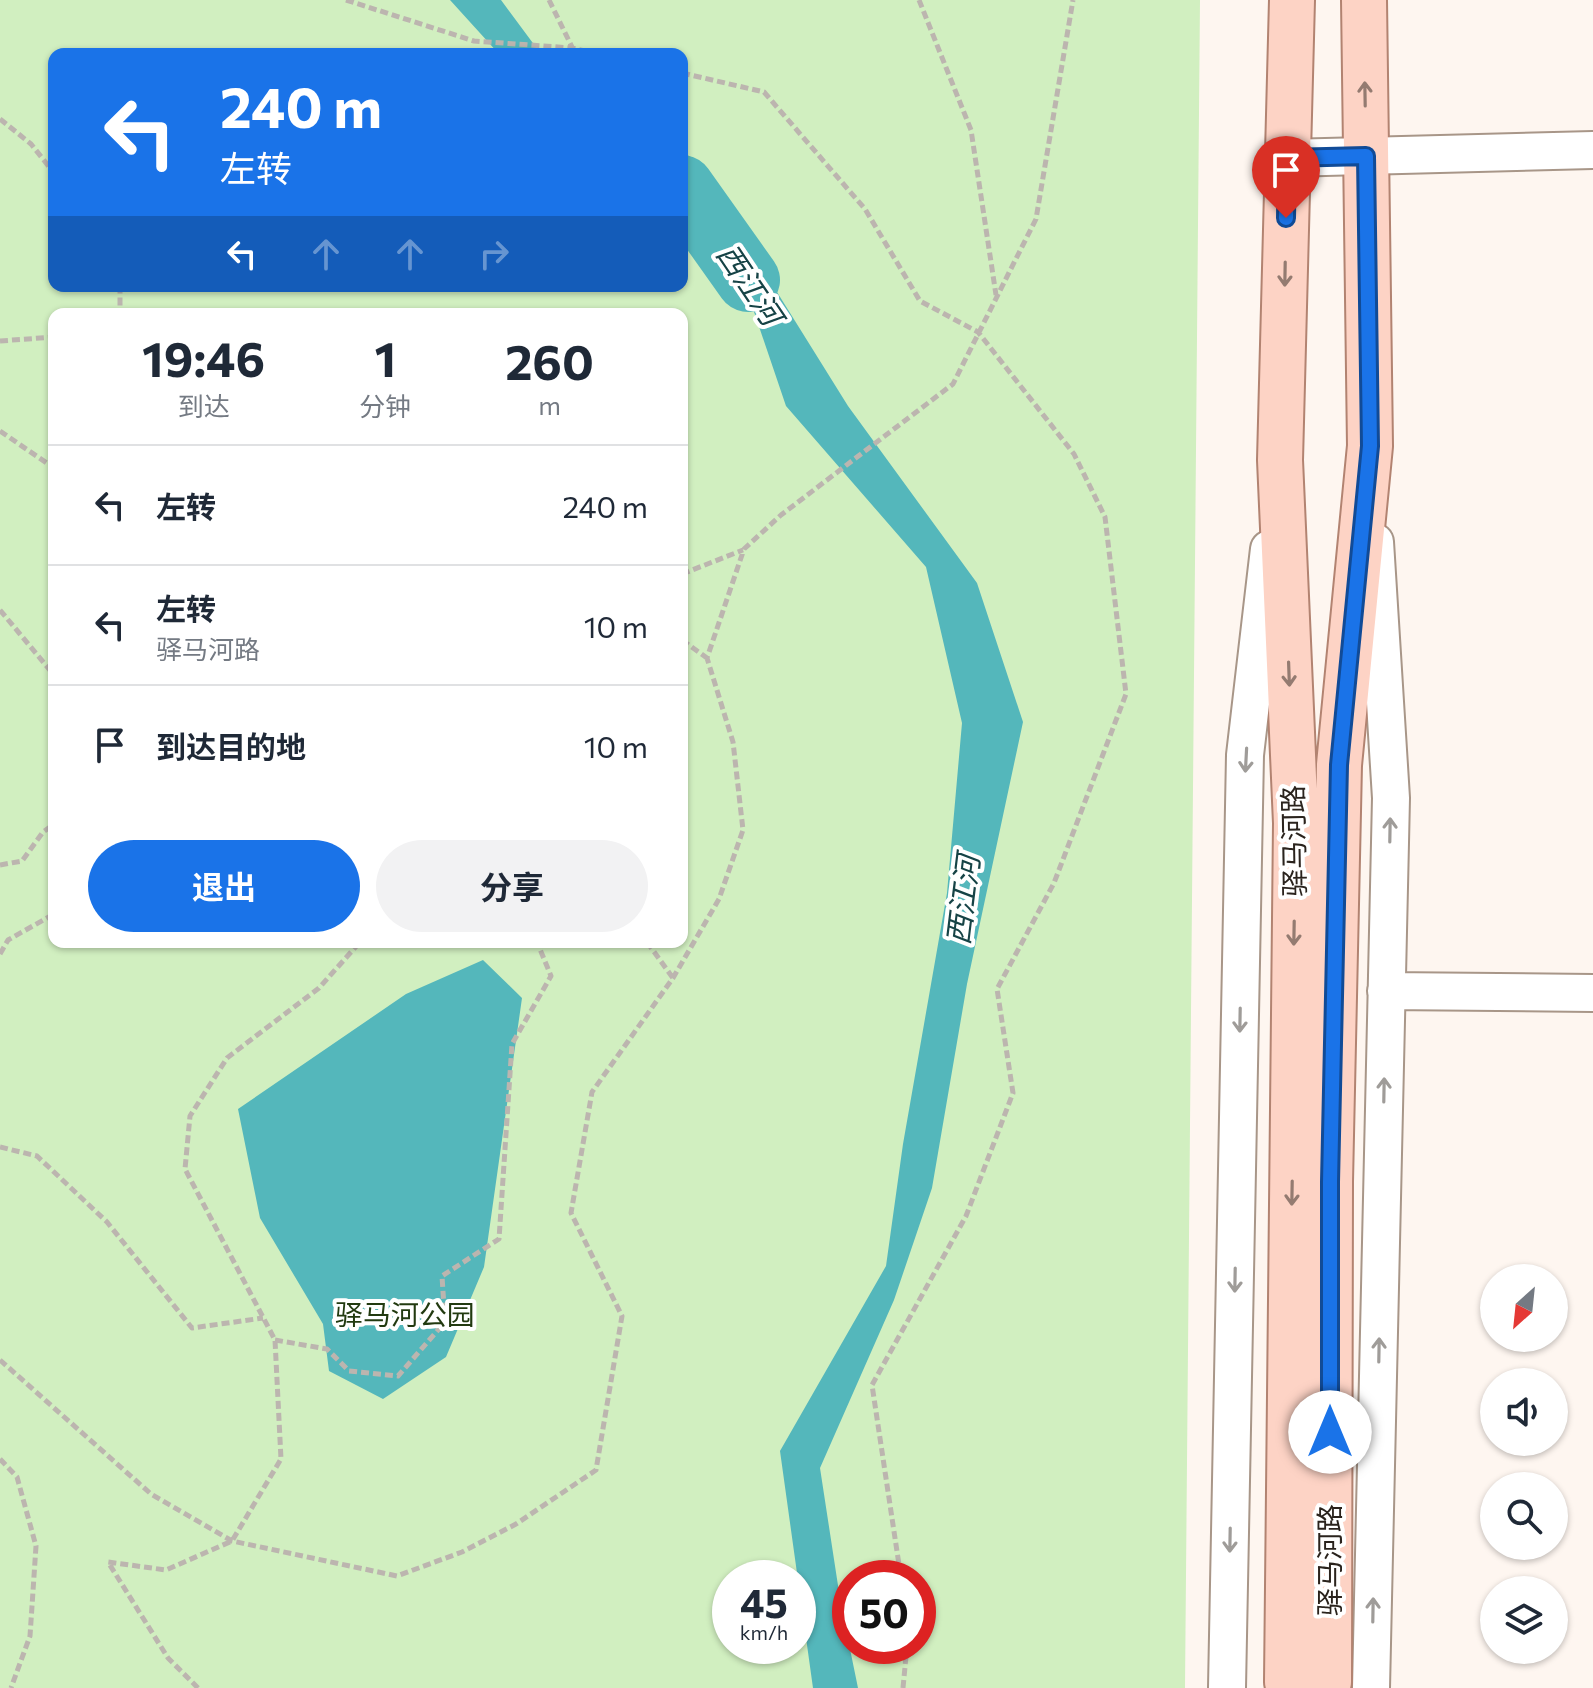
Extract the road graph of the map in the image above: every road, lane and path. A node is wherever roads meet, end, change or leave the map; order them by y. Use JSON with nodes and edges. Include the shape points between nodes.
{"nodes":[{"id":1,"x":346,"y":0,"type":"edge"},
{"id":2,"x":549,"y":0,"type":"edge"},
{"id":3,"x":919,"y":0,"type":"edge"},
{"id":4,"x":1073,"y":0,"type":"edge"},
{"id":5,"x":1292,"y":0,"type":"edge"},
{"id":6,"x":1364,"y":0,"type":"edge"},
{"id":7,"x":572,"y":48,"type":"joint"},
{"id":8,"x":688,"y":74,"type":"edge"},
{"id":9,"x":0,"y":119,"type":"edge"},
{"id":10,"x":1593,"y":150,"type":"edge"},
{"id":11,"x":1366,"y":156,"type":"junction"},
{"id":12,"x":1287,"y":158,"type":"junction"},
{"id":13,"x":48,"y":165,"type":"edge"},
{"id":14,"x":997,"y":297,"type":"junction"},
{"id":15,"x":978,"y":332,"type":"junction"},
{"id":16,"x":48,"y":337,"type":"edge"},
{"id":17,"x":0,"y":341,"type":"edge"},
{"id":18,"x":0,"y":431,"type":"edge"},
{"id":19,"x":1370,"y":446,"type":"junction"},
{"id":20,"x":1280,"y":460,"type":"junction"},
{"id":21,"x":48,"y":464,"type":"edge"},
{"id":22,"x":744,"y":549,"type":"junction"},
{"id":23,"x":688,"y":572,"type":"edge"},
{"id":24,"x":0,"y":610,"type":"edge"},
{"id":25,"x":688,"y":644,"type":"edge"},
{"id":26,"x":707,"y":658,"type":"junction"},
{"id":27,"x":48,"y":668,"type":"edge"},
{"id":28,"x":48,"y":828,"type":"edge"},
{"id":29,"x":0,"y":865,"type":"edge"},
{"id":30,"x":48,"y":917,"type":"edge"},
{"id":31,"x":355,"y":948,"type":"edge"},
{"id":32,"x":539,"y":948,"type":"edge"},
{"id":33,"x":651,"y":948,"type":"edge"},
{"id":34,"x":0,"y":954,"type":"edge"},
{"id":35,"x":673,"y":978,"type":"junction"},
{"id":36,"x":1386,"y":991,"type":"junction"},
{"id":37,"x":1593,"y":993,"type":"edge"},
{"id":38,"x":0,"y":1147,"type":"edge"},
{"id":39,"x":263,"y":1318,"type":"junction"},
{"id":40,"x":275,"y":1340,"type":"junction"},
{"id":41,"x":0,"y":1360,"type":"edge"},
{"id":42,"x":0,"y":1459,"type":"edge"},
{"id":43,"x":232,"y":1541,"type":"junction"},
{"id":44,"x":898,"y":1560,"type":"edge"},
{"id":45,"x":905,"y":1664,"type":"edge"},
{"id":46,"x":1329,"y":1684,"type":"edge"},
{"id":47,"x":11,"y":1688,"type":"edge"},
{"id":48,"x":198,"y":1688,"type":"edge"},
{"id":49,"x":903,"y":1688,"type":"edge"},
{"id":50,"x":1227,"y":1688,"type":"edge"}],
"edges":[{"from":1,"to":7,"type":"path","via":[[474,41]]},
{"from":2,"to":7,"type":"path"},
{"from":3,"to":14,"type":"path","via":[[971,130]]},
{"from":4,"to":14,"type":"path","via":[[1036,219]]},
{"from":5,"to":12,"type":"main road","name":"驿马河路"},
{"from":11,"to":6,"type":"main road","name":"驿马河路","one_way":true},
{"from":8,"to":15,"type":"path","via":[[764,92],[865,209],[920,301]]},
{"from":9,"to":13,"type":"path"},
{"from":10,"to":11,"type":"street"},
{"from":11,"to":12,"type":"street"},
{"from":11,"to":19,"type":"main road","name":"驿马河路"},
{"from":12,"to":20,"type":"main road","name":"驿马河路","one_way":true},
{"from":14,"to":15,"type":"path"},
{"from":15,"to":22,"type":"path","via":[[953,384]]},
{"from":15,"to":44,"type":"path","via":[[1074,454],[1105,517],[1126,694],[1054,883],[997,989],[1013,1093],[966,1216],[872,1385]]},
{"from":16,"to":17,"type":"path"},
{"from":18,"to":21,"type":"path"},
{"from":36,"to":19,"type":"street","one_way":true,"via":[[1391,798]]},
{"from":19,"to":46,"type":"main road","name":"驿马河路","via":[[1339,765],[1330,1182]]},
{"from":20,"to":46,"type":"main road","name":"驿马河路","one_way":true},
{"from":20,"to":50,"type":"street","one_way":true,"via":[[1245,755]]},
{"from":22,"to":23,"type":"path"},
{"from":22,"to":26,"type":"path"},
{"from":24,"to":27,"type":"path"},
{"from":25,"to":26,"type":"path"},
{"from":26,"to":35,"type":"path","via":[[733,742],[743,830],[719,899]]},
{"from":28,"to":29,"type":"path","via":[[22,861]]},
{"from":30,"to":34,"type":"path","via":[[8,940]]},
{"from":31,"to":39,"type":"path","via":[[319,988],[227,1058],[190,1116],[185,1169]]},
{"from":32,"to":40,"type":"path","via":[[551,976],[512,1044],[499,1239],[442,1276],[445,1322],[398,1376],[349,1371],[327,1349]]},
{"from":33,"to":35,"type":"path"},
{"from":35,"to":43,"type":"path","via":[[592,1092],[571,1213],[622,1316],[596,1470],[516,1524],[462,1552],[397,1576]]},
{"from":36,"to":37,"type":"street"},
{"from":46,"to":36,"type":"street","one_way":true},
{"from":38,"to":39,"type":"path","via":[[37,1156],[107,1222],[192,1328]]},
{"from":39,"to":40,"type":"path"},
{"from":40,"to":43,"type":"path","via":[[281,1459]]},
{"from":41,"to":43,"type":"path","via":[[151,1494]]},
{"from":42,"to":47,"type":"path","via":[[17,1477],[36,1546],[30,1636]]},
{"from":43,"to":48,"type":"path","via":[[166,1570],[108,1562],[168,1658]]},
{"from":45,"to":49,"type":"path"}]}
